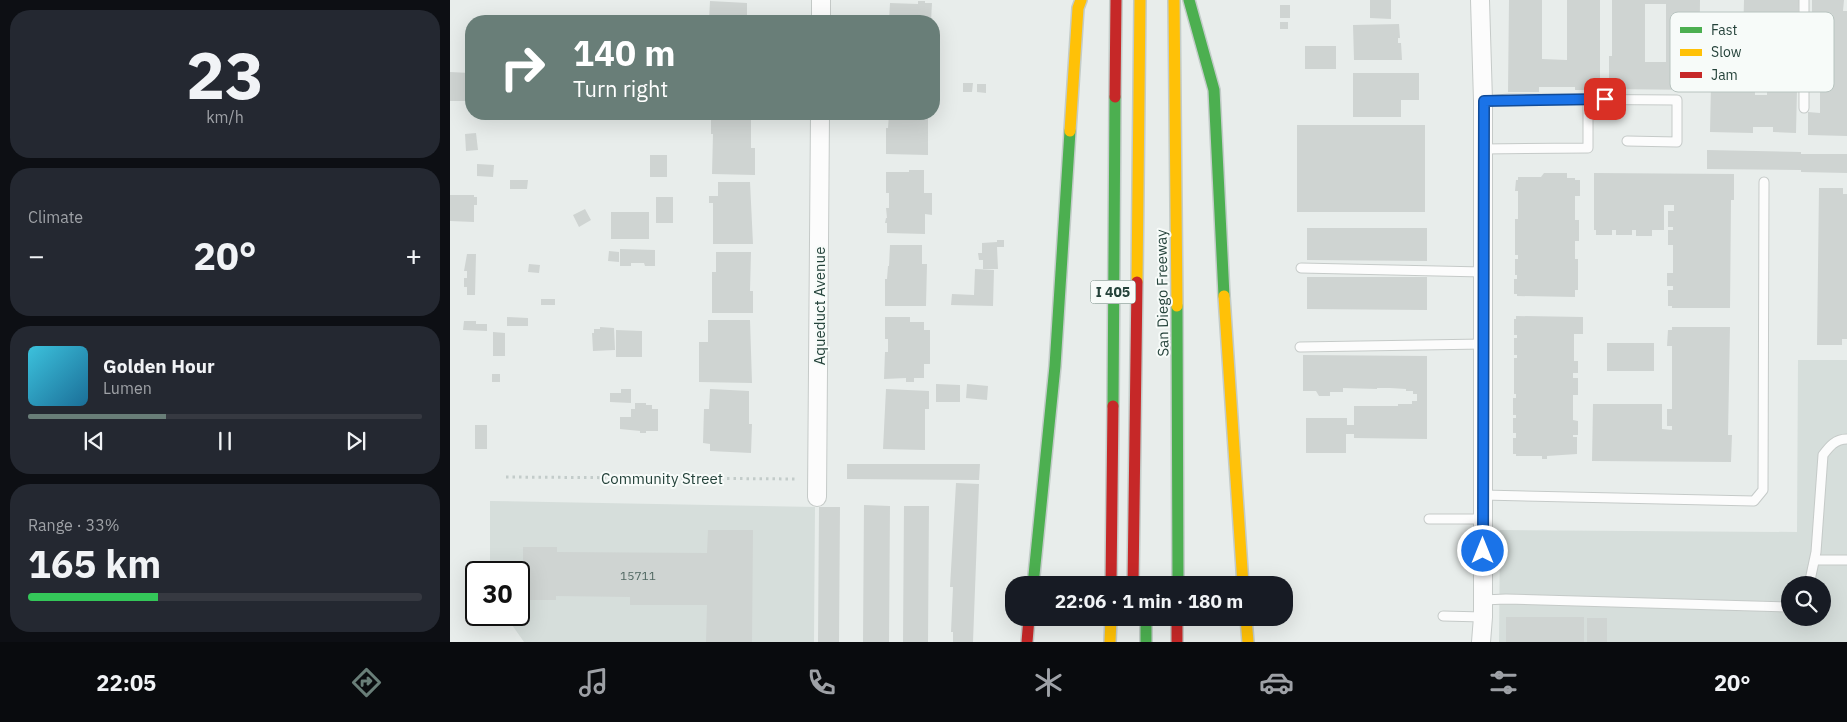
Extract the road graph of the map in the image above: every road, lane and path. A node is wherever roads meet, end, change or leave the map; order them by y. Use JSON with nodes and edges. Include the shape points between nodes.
{"nodes":[{"id":1,"x":821,"y":0,"type":"edge"},
{"id":2,"x":1081,"y":0,"type":"edge"},
{"id":3,"x":1116,"y":0,"type":"edge"},
{"id":4,"x":1140,"y":0,"type":"edge"},
{"id":5,"x":1151,"y":0,"type":"edge"},
{"id":6,"x":1174,"y":0,"type":"edge"},
{"id":7,"x":1189,"y":0,"type":"edge"},
{"id":8,"x":1480,"y":0,"type":"edge"},
{"id":9,"x":820,"y":15,"type":"edge"},
{"id":10,"x":1804,"y":92,"type":"edge"},
{"id":11,"x":1588,"y":99,"type":"junction"},
{"id":12,"x":1484,"y":101,"type":"junction"},
{"id":13,"x":1804,"y":108,"type":"dead end"},
{"id":14,"x":820,"y":120,"type":"edge"},
{"id":15,"x":1627,"y":142,"type":"dead end"},
{"id":16,"x":1484,"y":149,"type":"junction"},
{"id":17,"x":1150,"y":150,"type":"dead end"},
{"id":18,"x":1764,"y":182,"type":"dead end"},
{"id":19,"x":1301,"y":268,"type":"dead end"},
{"id":20,"x":1484,"y":272,"type":"junction"},
{"id":21,"x":1483,"y":344,"type":"junction"},
{"id":22,"x":1300,"y":347,"type":"dead end"},
{"id":23,"x":1147,"y":401,"type":"dead end"},
{"id":24,"x":1147,"y":430,"type":"dead end"},
{"id":25,"x":1847,"y":439,"type":"edge"},
{"id":26,"x":506,"y":477,"type":"dead end"},
{"id":27,"x":818,"y":479,"type":"junction"},
{"id":28,"x":1483,"y":495,"type":"junction"},
{"id":29,"x":817,"y":497,"type":"dead end"},
{"id":30,"x":1429,"y":518,"type":"dead end"},
{"id":31,"x":1483,"y":518,"type":"junction"},
{"id":32,"x":1815,"y":560,"type":"junction"},
{"id":33,"x":1847,"y":560,"type":"edge"},
{"id":34,"x":1034,"y":576,"type":"edge"},
{"id":35,"x":1111,"y":576,"type":"edge"},
{"id":36,"x":1133,"y":576,"type":"edge"},
{"id":37,"x":1178,"y":576,"type":"edge"},
{"id":38,"x":1242,"y":576,"type":"edge"},
{"id":39,"x":1811,"y":576,"type":"edge"},
{"id":40,"x":1781,"y":607,"type":"edge"},
{"id":41,"x":1483,"y":609,"type":"junction"},
{"id":42,"x":1443,"y":616,"type":"dead end"},
{"id":43,"x":1028,"y":626,"type":"edge"},
{"id":44,"x":1111,"y":626,"type":"edge"},
{"id":45,"x":1146,"y":626,"type":"edge"},
{"id":46,"x":1177,"y":626,"type":"edge"},
{"id":47,"x":1247,"y":626,"type":"edge"},
{"id":48,"x":1027,"y":642,"type":"edge"},
{"id":49,"x":1110,"y":642,"type":"edge"},
{"id":50,"x":1146,"y":642,"type":"edge"},
{"id":51,"x":1177,"y":642,"type":"edge"},
{"id":52,"x":1248,"y":642,"type":"edge"},
{"id":53,"x":1481,"y":642,"type":"edge"}],
"edges":[{"from":1,"to":9,"type":"street"},
{"from":2,"to":34,"type":"highway","via":[[1055,366]]},
{"from":3,"to":35,"type":"highway","number":"I 405"},
{"from":4,"to":36,"type":"highway"},
{"from":5,"to":17,"type":"highway"},
{"from":6,"to":37,"type":"highway","name":"San Diego Freeway"},
{"from":7,"to":38,"type":"highway","via":[[1214,90],[1226,342]]},
{"from":8,"to":12,"type":"street"},
{"from":10,"to":13,"type":"lane"},
{"from":11,"to":12,"type":"lane"},
{"from":11,"to":15,"type":"lane","via":[[1677,100],[1677,142]]},
{"from":11,"to":16,"type":"lane","via":[[1588,148]]},
{"from":12,"to":16,"type":"street"},
{"from":14,"to":27,"type":"street","name":"Aqueduct Avenue"},
{"from":16,"to":20,"type":"street"},
{"from":18,"to":28,"type":"lane","via":[[1763,490],[1754,501]]},
{"from":19,"to":20,"type":"lane"},
{"from":20,"to":21,"type":"street"},
{"from":21,"to":22,"type":"lane"},
{"from":21,"to":28,"type":"street"},
{"from":23,"to":24,"type":"highway"},
{"from":25,"to":32,"type":"lane","via":[[1831,445],[1823,456]]},
{"from":26,"to":27,"type":"path","name":"Community Street"},
{"from":27,"to":29,"type":"street","name":"Aqueduct Avenue"},
{"from":28,"to":31,"type":"street"},
{"from":30,"to":31,"type":"lane"},
{"from":31,"to":41,"type":"street"},
{"from":32,"to":33,"type":"lane"},
{"from":32,"to":39,"type":"lane"},
{"from":40,"to":41,"type":"lane","via":[[1506,599]]},
{"from":41,"to":42,"type":"lane"},
{"from":41,"to":53,"type":"street"},
{"from":43,"to":48,"type":"highway"},
{"from":44,"to":49,"type":"highway"},
{"from":45,"to":50,"type":"highway"},
{"from":46,"to":51,"type":"highway"},
{"from":47,"to":52,"type":"highway"}]}
